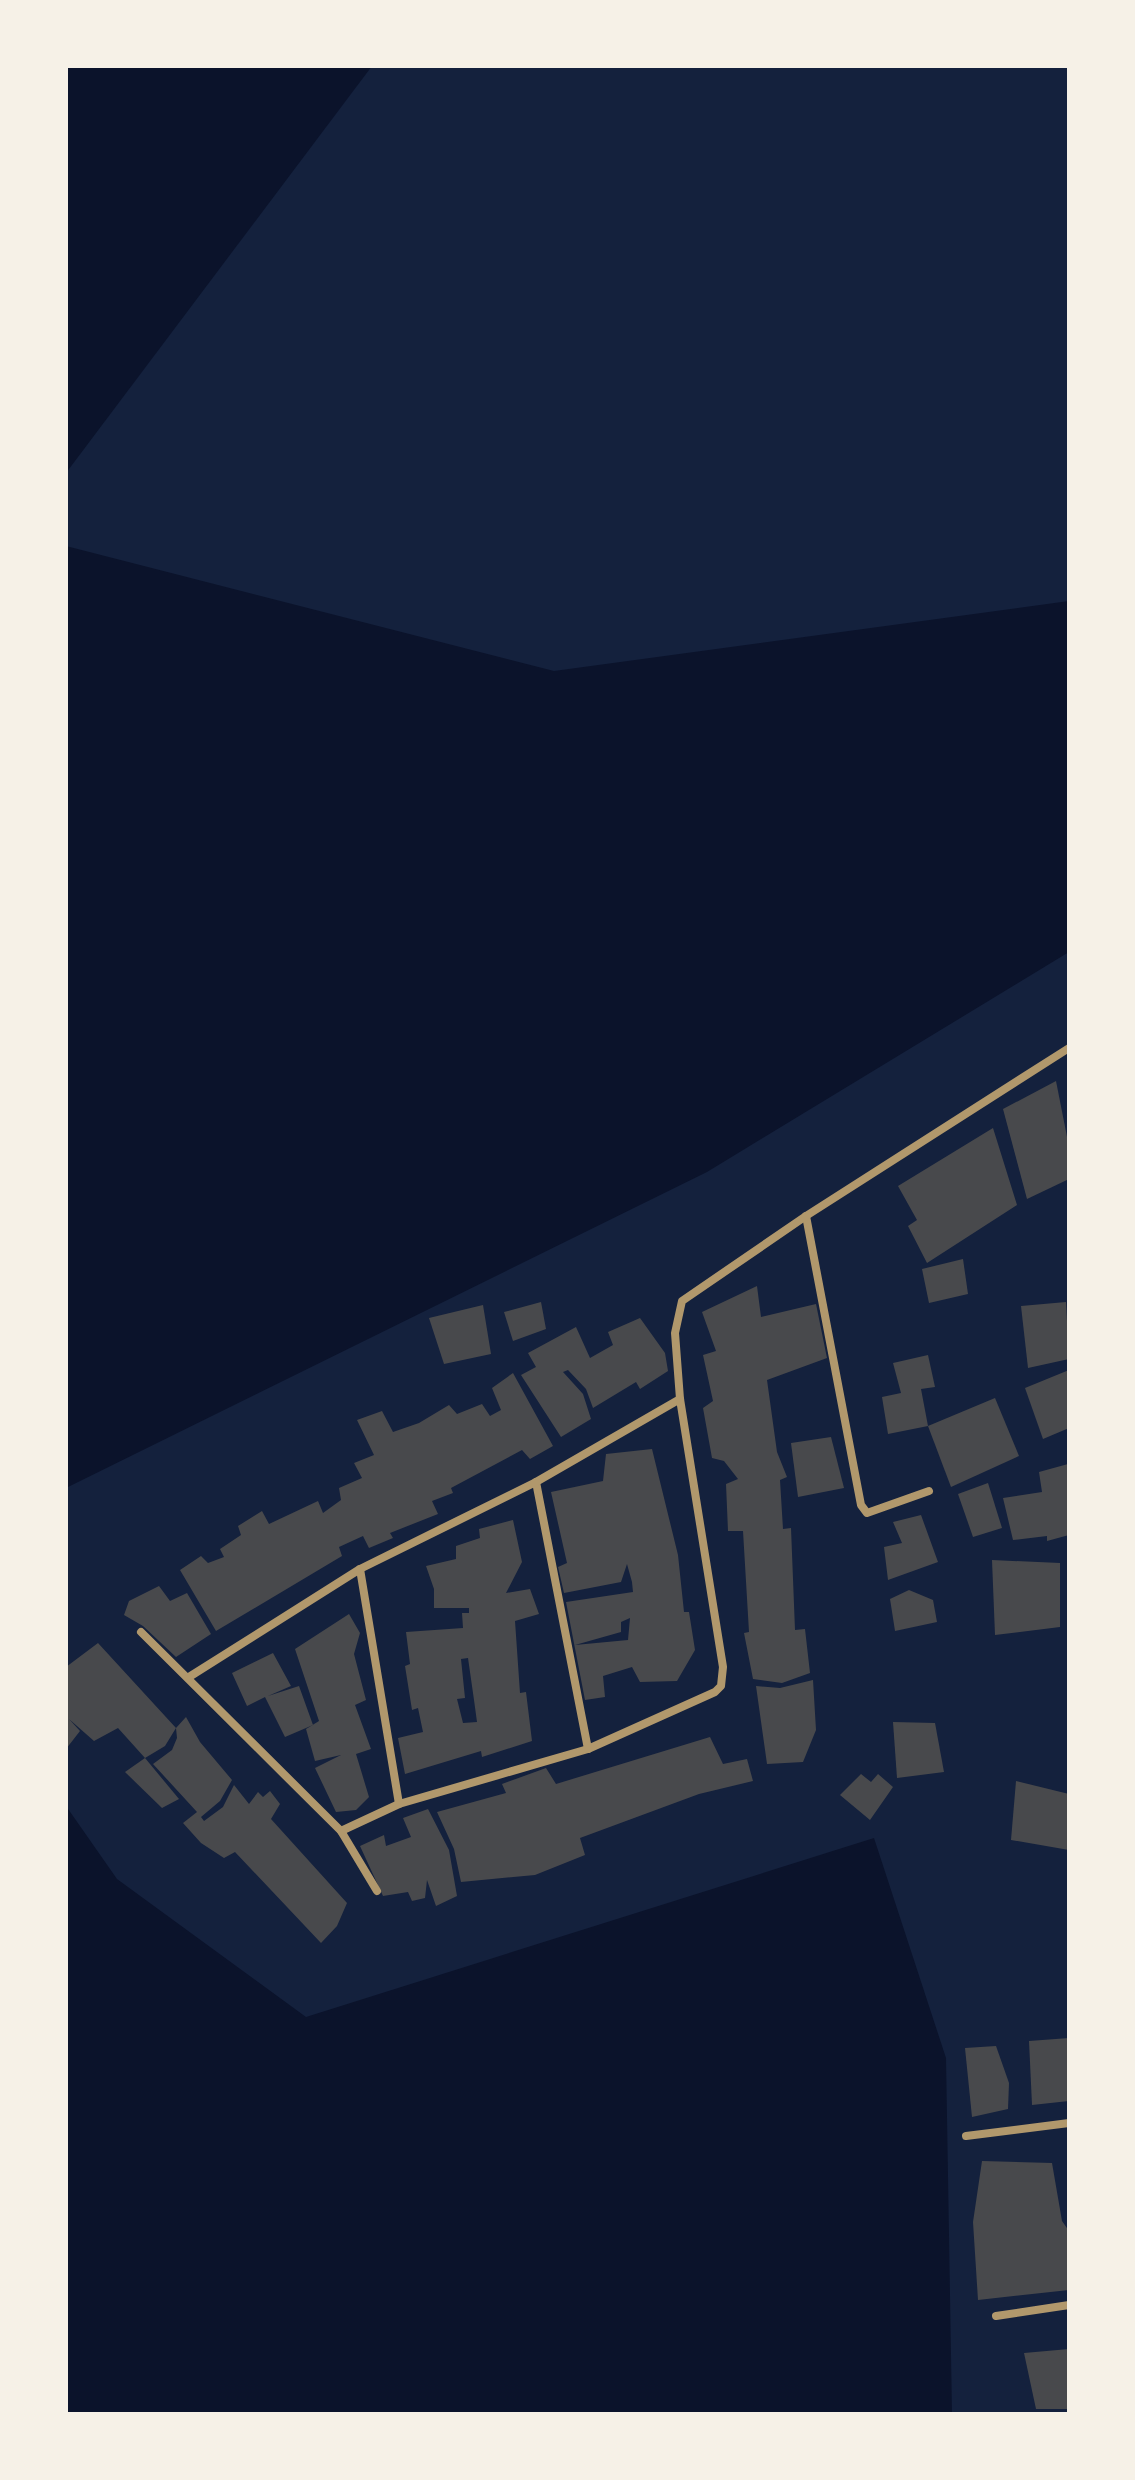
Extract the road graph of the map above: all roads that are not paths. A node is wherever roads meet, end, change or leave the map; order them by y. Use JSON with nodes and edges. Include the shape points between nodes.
{"nodes":[{"id":1,"x":1069,"y":1048,"type":"edge"},
{"id":2,"x":806,"y":1216,"type":"junction"},
{"id":3,"x":680,"y":1399,"type":"junction"},
{"id":4,"x":536,"y":1482,"type":"junction"},
{"id":5,"x":929,"y":1491,"type":"dead end"},
{"id":6,"x":360,"y":1569,"type":"junction"},
{"id":7,"x":141,"y":1632,"type":"dead end"},
{"id":8,"x":189,"y":1677,"type":"junction"},
{"id":9,"x":588,"y":1749,"type":"junction"},
{"id":10,"x":399,"y":1804,"type":"junction"},
{"id":11,"x":341,"y":1831,"type":"junction"},
{"id":12,"x":377,"y":1891,"type":"dead end"},
{"id":13,"x":1069,"y":2123,"type":"edge"},
{"id":14,"x":966,"y":2136,"type":"dead end"},
{"id":15,"x":1069,"y":2305,"type":"edge"},
{"id":16,"x":996,"y":2316,"type":"dead end"}],
"edges":[{"from":1,"to":2,"type":"street"},
{"from":2,"to":3,"type":"street","via":[[682,1301],[675,1333]]},
{"from":2,"to":5,"type":"street","via":[[861,1505],[867,1513],[879,1512]]},
{"from":3,"to":4,"type":"street"},
{"from":3,"to":9,"type":"street","via":[[723,1667],[721,1686]]},
{"from":4,"to":6,"type":"street"},
{"from":4,"to":9,"type":"street"},
{"from":6,"to":8,"type":"street"},
{"from":6,"to":10,"type":"street"},
{"from":7,"to":8,"type":"street"},
{"from":8,"to":11,"type":"street"},
{"from":9,"to":10,"type":"street"},
{"from":10,"to":11,"type":"street"},
{"from":11,"to":12,"type":"street"},
{"from":13,"to":14,"type":"street"},
{"from":15,"to":16,"type":"street"}]}
